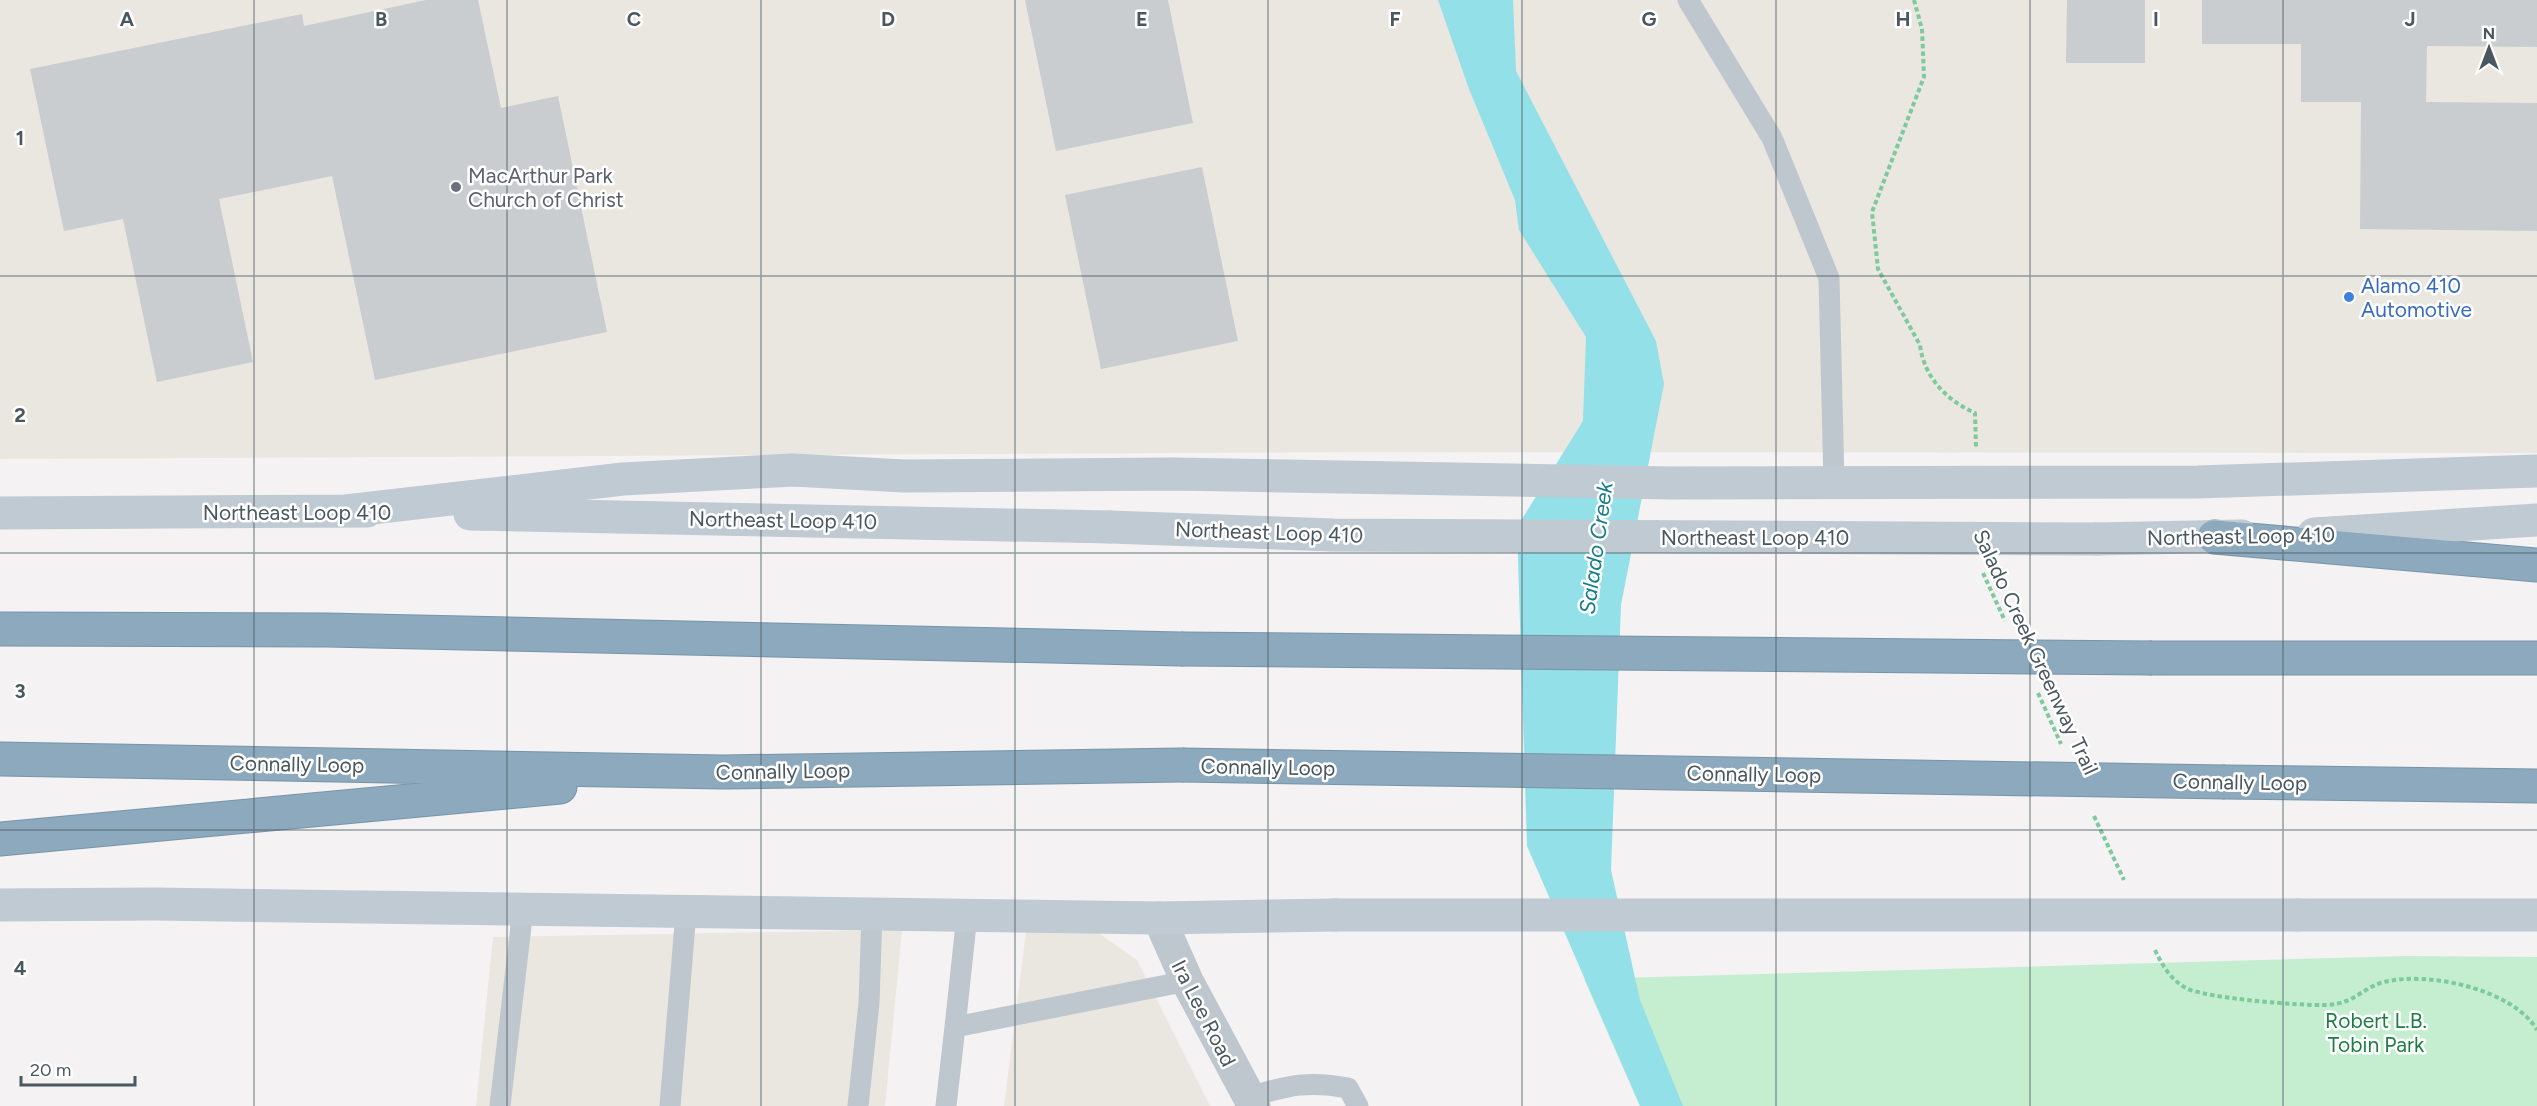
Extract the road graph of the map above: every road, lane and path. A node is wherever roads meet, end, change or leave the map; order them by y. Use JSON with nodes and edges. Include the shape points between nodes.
{"nodes":[{"id":1,"x":1688,"y":0,"type":"edge"},
{"id":2,"x":1914,"y":0,"type":"edge"},
{"id":3,"x":1968,"y":446,"type":"dead end"},
{"id":4,"x":2537,"y":471,"type":"edge"},
{"id":5,"x":1834,"y":483,"type":"junction"},
{"id":6,"x":346,"y":511,"type":"junction"},
{"id":7,"x":0,"y":513,"type":"edge"},
{"id":8,"x":2537,"y":520,"type":"edge"},
{"id":9,"x":2214,"y":537,"type":"junction"},
{"id":10,"x":1979,"y":564,"type":"dead end"},
{"id":11,"x":2537,"y":565,"type":"edge"},
{"id":12,"x":2008,"y":628,"type":"dead end"},
{"id":13,"x":0,"y":629,"type":"edge"},
{"id":14,"x":2537,"y":658,"type":"edge"},
{"id":15,"x":2038,"y":692,"type":"dead end"},
{"id":16,"x":2062,"y":745,"type":"dead end"},
{"id":17,"x":0,"y":759,"type":"edge"},
{"id":18,"x":723,"y":772,"type":"junction"},
{"id":19,"x":2537,"y":786,"type":"edge"},
{"id":20,"x":2091,"y":809,"type":"dead end"},
{"id":21,"x":0,"y":839,"type":"edge"},
{"id":22,"x":2126,"y":884,"type":"dead end"},
{"id":23,"x":0,"y":905,"type":"edge"},
{"id":24,"x":523,"y":909,"type":"junction"},
{"id":25,"x":686,"y":912,"type":"junction"},
{"id":26,"x":872,"y":914,"type":"junction"},
{"id":27,"x":967,"y":915,"type":"junction"},
{"id":28,"x":2537,"y":915,"type":"edge"},
{"id":29,"x":1159,"y":918,"type":"junction"},
{"id":30,"x":2155,"y":948,"type":"dead end"},
{"id":31,"x":1187,"y":981,"type":"junction"},
{"id":32,"x":955,"y":1027,"type":"junction"},
{"id":33,"x":2537,"y":1030,"type":"edge"},
{"id":34,"x":1251,"y":1101,"type":"edge"},
{"id":35,"x":500,"y":1106,"type":"edge"},
{"id":36,"x":670,"y":1106,"type":"edge"},
{"id":37,"x":858,"y":1106,"type":"edge"},
{"id":38,"x":946,"y":1106,"type":"edge"},
{"id":39,"x":1358,"y":1106,"type":"edge"}],
"edges":[{"from":1,"to":5,"type":"lane","via":[[1773,138],[1829,278]]},
{"from":2,"to":3,"type":"path","via":[[1923,29],[1924,77],[1872,212],[1878,269],[1920,345],[1934,382],[1959,406],[1975,413],[1977,447]]},
{"from":4,"to":5,"type":"main road","via":[[2198,482]]},
{"from":5,"to":6,"type":"main road","via":[[1172,474],[904,476],[781,471],[623,479]]},
{"from":6,"to":7,"type":"main road","name":"Northeast Loop 410"},
{"from":6,"to":9,"type":"main road","name":"Northeast Loop 410","bridge":true,"via":[[1345,535]]},
{"from":8,"to":9,"type":"main road","name":"Northeast Loop 410","via":[[2357,533]]},
{"from":9,"to":11,"type":"highway"},
{"from":10,"to":12,"type":"path","name":"Salado Creek Greenway Trail"},
{"from":13,"to":14,"type":"highway","bridge":true,"via":[[327,630],[1181,649]]},
{"from":15,"to":16,"type":"path","name":"Salado Creek Greenway Trail"},
{"from":17,"to":18,"type":"highway","name":"Connally Loop"},
{"from":18,"to":19,"type":"highway","name":"Connally Loop","bridge":true,"via":[[1182,765]]},
{"from":18,"to":21,"type":"highway"},
{"from":20,"to":22,"type":"path"},
{"from":23,"to":24,"type":"main road"},
{"from":24,"to":25,"type":"main road"},
{"from":24,"to":35,"type":"lane"},
{"from":25,"to":26,"type":"main road"},
{"from":25,"to":36,"type":"lane"},
{"from":26,"to":27,"type":"main road"},
{"from":26,"to":37,"type":"lane","via":[[869,1003]]},
{"from":27,"to":29,"type":"main road"},
{"from":27,"to":32,"type":"lane"},
{"from":28,"to":29,"type":"main road","bridge":true},
{"from":29,"to":31,"type":"street","name":"Ira Lee Road"},
{"from":30,"to":33,"type":"path","via":[[2170,976],[2205,995],[2326,1005],[2353,1000],[2381,983],[2403,978],[2439,981],[2497,995],[2531,1019]]},
{"from":31,"to":32,"type":"lane"},
{"from":31,"to":34,"type":"street","name":"Ira Lee Road"},
{"from":32,"to":38,"type":"lane"},
{"from":34,"to":39,"type":"lane","via":[[1284,1087],[1319,1082],[1348,1088]]}]}
